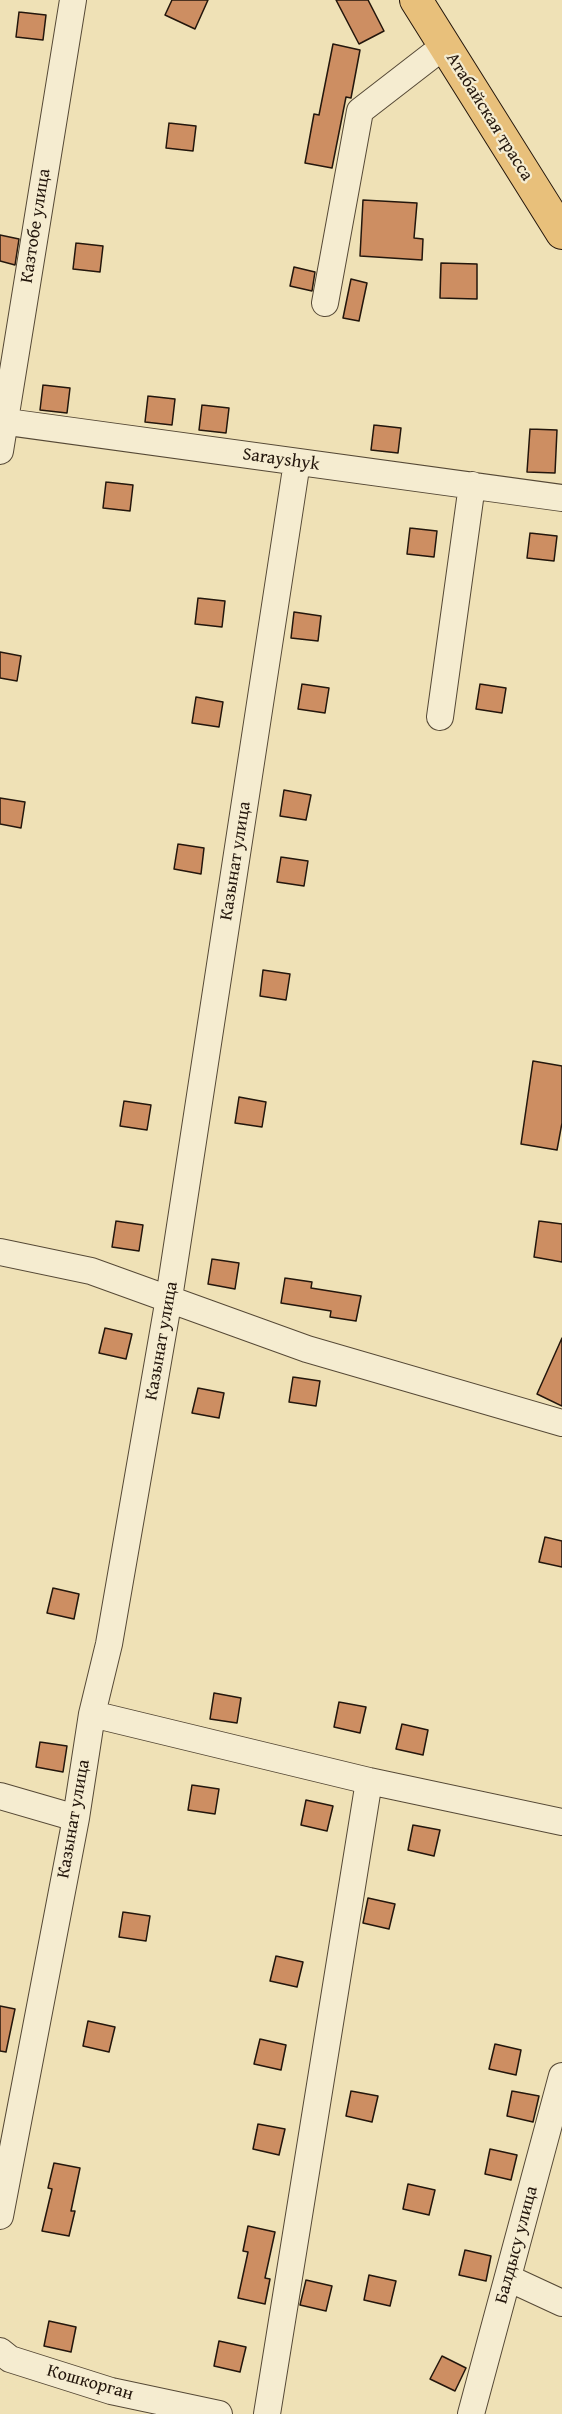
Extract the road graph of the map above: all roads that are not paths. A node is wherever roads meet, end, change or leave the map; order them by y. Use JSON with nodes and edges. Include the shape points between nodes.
{"nodes":[{"id":1,"x":73,"y":0,"type":"edge"},
{"id":2,"x":416,"y":0,"type":"edge"},
{"id":3,"x":444,"y":46,"type":"junction"},
{"id":4,"x":562,"y":233,"type":"edge"},
{"id":5,"x":325,"y":303,"type":"dead end"},
{"id":6,"x":2,"y":422,"type":"edge"},
{"id":7,"x":0,"y":451,"type":"edge"},
{"id":8,"x":297,"y":462,"type":"junction"},
{"id":9,"x":472,"y":485,"type":"junction"},
{"id":10,"x":562,"y":498,"type":"edge"},
{"id":11,"x":440,"y":717,"type":"dead end"},
{"id":12,"x":0,"y":1252,"type":"edge"},
{"id":13,"x":170,"y":1298,"type":"junction"},
{"id":14,"x":562,"y":1423,"type":"edge"},
{"id":15,"x":92,"y":1714,"type":"junction"},
{"id":16,"x":369,"y":1781,"type":"junction"},
{"id":17,"x":0,"y":1796,"type":"edge"},
{"id":18,"x":76,"y":1818,"type":"junction"},
{"id":19,"x":562,"y":1822,"type":"edge"},
{"id":20,"x":562,"y":2076,"type":"edge"},
{"id":21,"x":0,"y":2216,"type":"edge"},
{"id":22,"x":508,"y":2278,"type":"junction"},
{"id":23,"x":562,"y":2303,"type":"edge"},
{"id":24,"x":0,"y":2351,"type":"edge"},
{"id":25,"x":219,"y":2414,"type":"edge"},
{"id":26,"x":267,"y":2414,"type":"edge"},
{"id":27,"x":471,"y":2414,"type":"edge"}],
"edges":[{"from":1,"to":6,"type":"street","name":"Казтобе улица"},
{"from":2,"to":3,"type":"main road","name":"Атабайская трасса"},
{"from":3,"to":4,"type":"main road","name":"Атабайская трасса"},
{"from":3,"to":5,"type":"street","via":[[360,111]]},
{"from":6,"to":7,"type":"street","name":"Казтобе улица"},
{"from":6,"to":8,"type":"street","name":"Sarayshyk"},
{"from":8,"to":9,"type":"street","name":"Sarayshyk"},
{"from":8,"to":13,"type":"street","name":"Казынат улица"},
{"from":9,"to":10,"type":"street","name":"Sarayshyk"},
{"from":9,"to":11,"type":"street"},
{"from":12,"to":13,"type":"street","via":[[91,1270]]},
{"from":13,"to":14,"type":"street","via":[[307,1349]]},
{"from":13,"to":15,"type":"street","name":"Казынат улица","via":[[109,1644]]},
{"from":15,"to":16,"type":"street"},
{"from":15,"to":18,"type":"street","name":"Казынат улица"},
{"from":16,"to":19,"type":"street"},
{"from":16,"to":26,"type":"street"},
{"from":17,"to":18,"type":"street"},
{"from":18,"to":21,"type":"street","name":"Казынат улица"},
{"from":20,"to":22,"type":"street","name":"Балдысу улица"},
{"from":22,"to":23,"type":"street"},
{"from":22,"to":27,"type":"street","name":"Балдысу улица"},
{"from":24,"to":25,"type":"street","name":"Кошкорган","via":[[10,2359],[111,2391]]}]}
